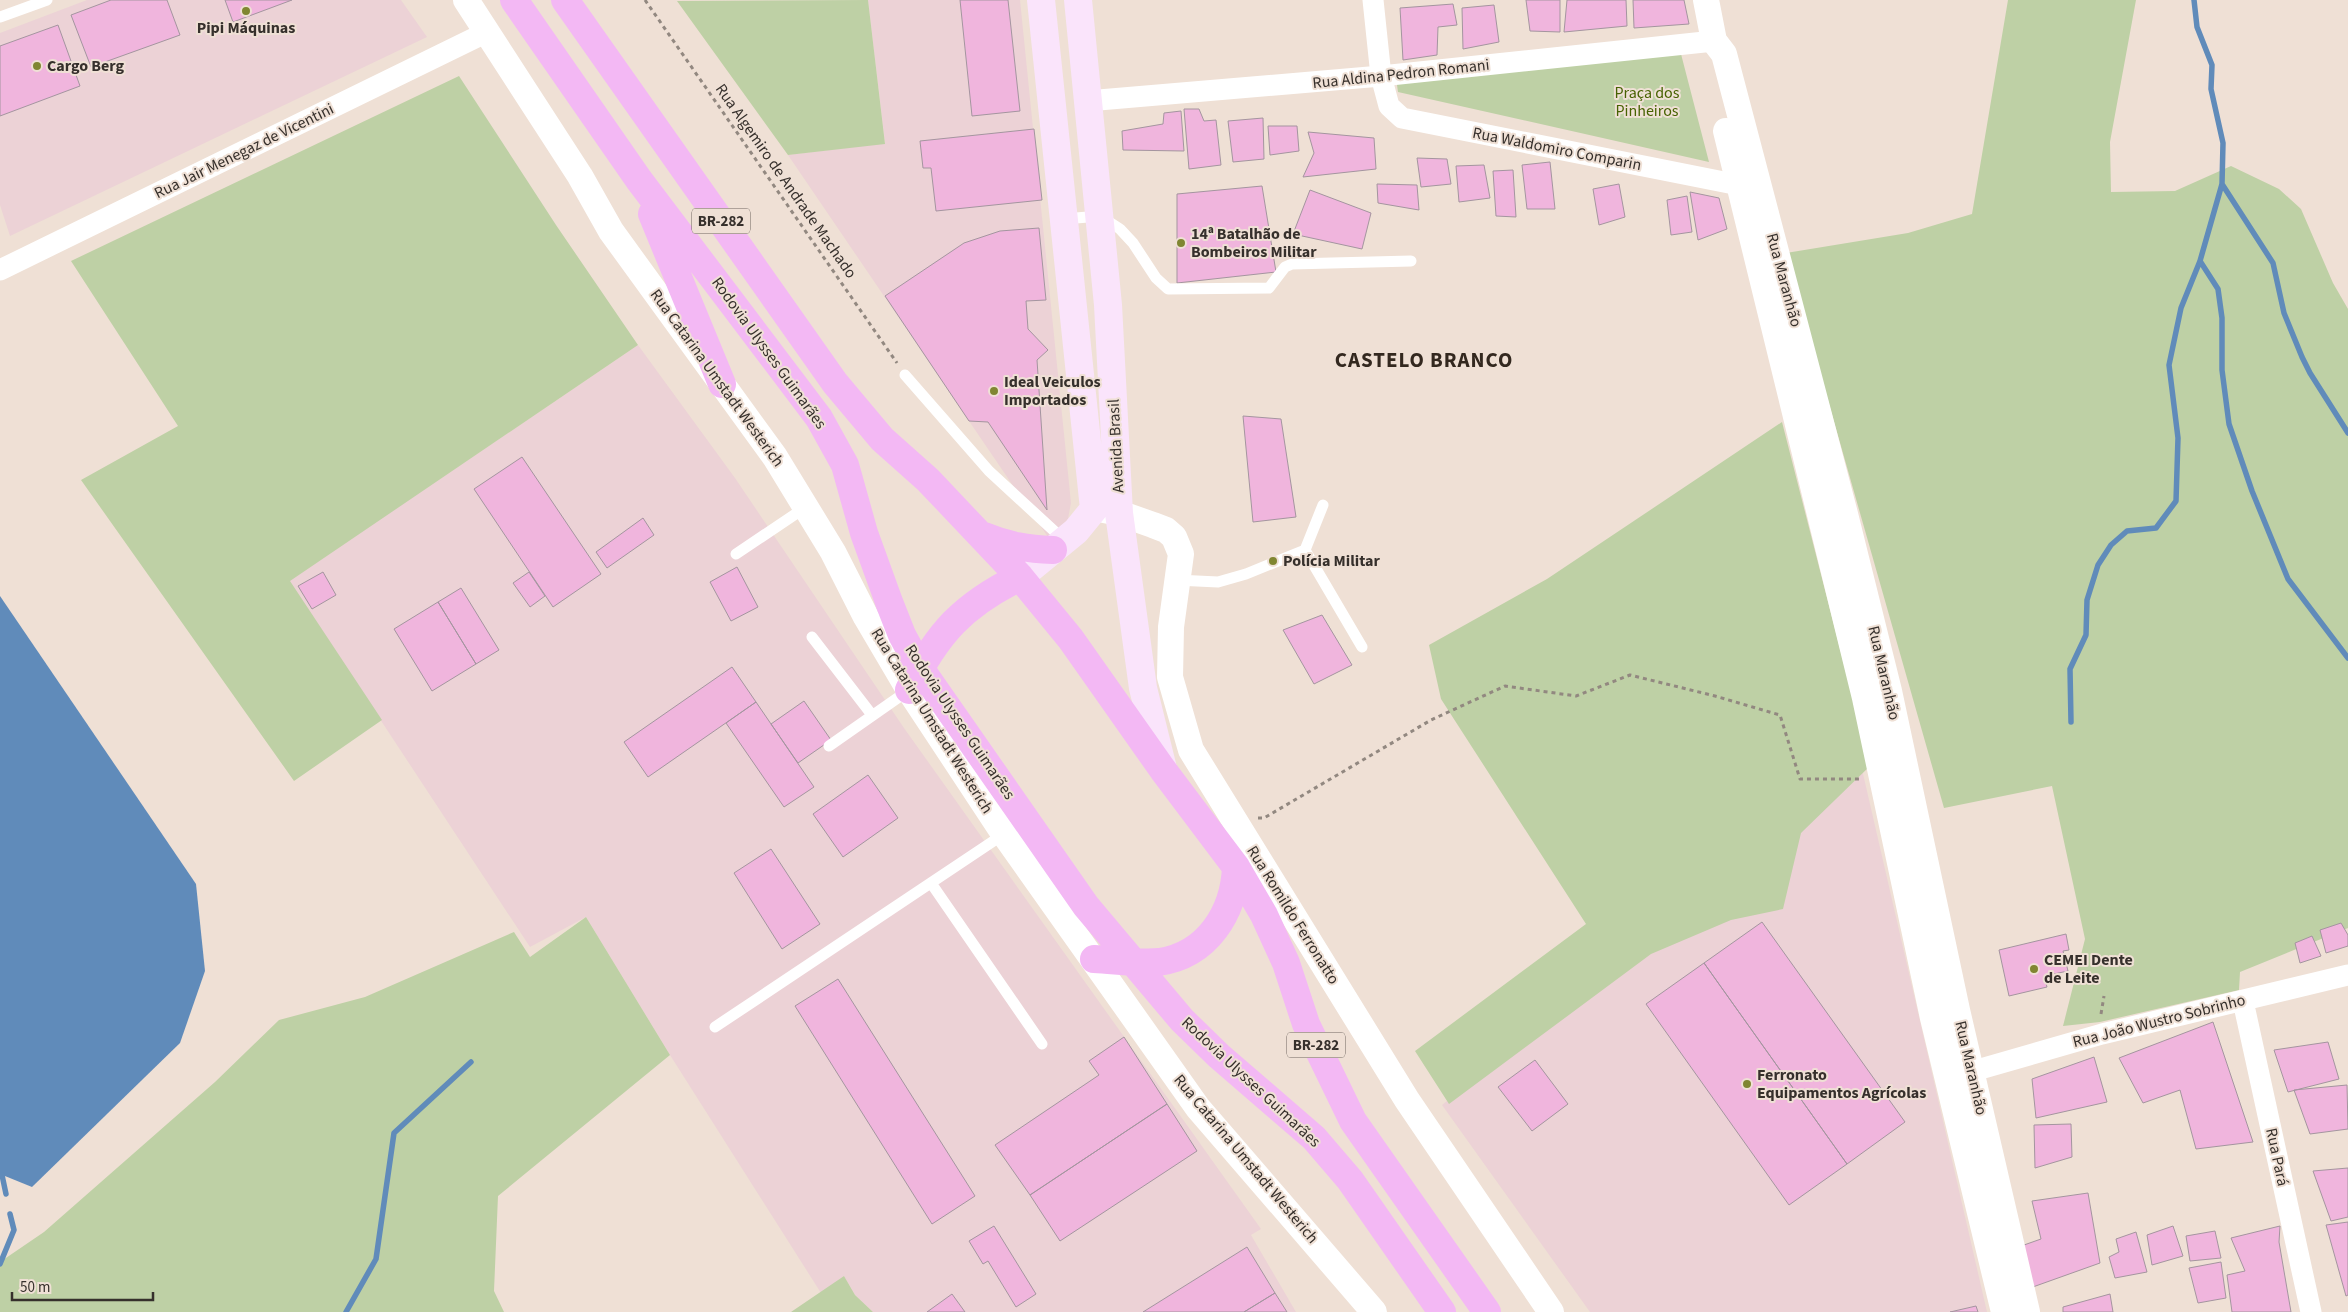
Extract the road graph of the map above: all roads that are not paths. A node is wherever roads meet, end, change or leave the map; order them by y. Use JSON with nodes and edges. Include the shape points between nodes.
{"nodes":[{"id":1,"x":47,"y":0,"type":"edge"},
{"id":2,"x":466,"y":0,"type":"edge"},
{"id":3,"x":514,"y":0,"type":"edge"},
{"id":4,"x":565,"y":0,"type":"edge"},
{"id":5,"x":1041,"y":0,"type":"edge"},
{"id":6,"x":1078,"y":0,"type":"edge"},
{"id":7,"x":1373,"y":0,"type":"edge"},
{"id":8,"x":1706,"y":0,"type":"edge"},
{"id":9,"x":0,"y":17,"type":"edge"},
{"id":10,"x":487,"y":32,"type":"junction"},
{"id":11,"x":1714,"y":41,"type":"junction"},
{"id":12,"x":1381,"y":76,"type":"junction"},
{"id":13,"x":1087,"y":101,"type":"junction"},
{"id":14,"x":639,"y":180,"type":"junction"},
{"id":15,"x":1749,"y":187,"type":"junction"},
{"id":16,"x":1100,"y":216,"type":"junction"},
{"id":17,"x":1064,"y":218,"type":"junction"},
{"id":18,"x":1410,"y":261,"type":"dead end"},
{"id":19,"x":0,"y":270,"type":"edge"},
{"id":20,"x":905,"y":375,"type":"road end"},
{"id":21,"x":722,"y":384,"type":"junction"},
{"id":22,"x":1323,"y":505,"type":"dead end"},
{"id":23,"x":806,"y":508,"type":"junction"},
{"id":24,"x":1107,"y":511,"type":"junction"},
{"id":25,"x":982,"y":536,"type":"junction"},
{"id":26,"x":1059,"y":545,"type":"junction"},
{"id":27,"x":1305,"y":550,"type":"junction"},
{"id":28,"x":736,"y":554,"type":"dead end"},
{"id":29,"x":1020,"y":577,"type":"junction"},
{"id":30,"x":1176,"y":580,"type":"junction"},
{"id":31,"x":812,"y":637,"type":"dead end"},
{"id":32,"x":1362,"y":647,"type":"dead end"},
{"id":33,"x":914,"y":679,"type":"junction"},
{"id":34,"x":1877,"y":694,"type":"junction"},
{"id":35,"x":872,"y":715,"type":"junction"},
{"id":36,"x":830,"y":746,"type":"dead end"},
{"id":37,"x":1164,"y":770,"type":"junction"},
{"id":38,"x":1004,"y":834,"type":"junction"},
{"id":39,"x":1913,"y":865,"type":"junction"},
{"id":40,"x":1236,"y":866,"type":"junction"},
{"id":41,"x":931,"y":883,"type":"junction"},
{"id":42,"x":1094,"y":960,"type":"junction"},
{"id":43,"x":1132,"y":961,"type":"junction"},
{"id":44,"x":2348,"y":975,"type":"edge"},
{"id":45,"x":2243,"y":1001,"type":"junction"},
{"id":46,"x":715,"y":1027,"type":"dead end"},
{"id":47,"x":1042,"y":1044,"type":"dead end"},
{"id":48,"x":1960,"y":1074,"type":"junction"},
{"id":49,"x":1989,"y":1198,"type":"junction"},
{"id":50,"x":1369,"y":1310,"type":"edge"},
{"id":51,"x":1442,"y":1312,"type":"edge"},
{"id":52,"x":1487,"y":1312,"type":"edge"},
{"id":53,"x":1551,"y":1312,"type":"edge"},
{"id":54,"x":2004,"y":1312,"type":"edge"},
{"id":55,"x":2027,"y":1312,"type":"edge"},
{"id":56,"x":2312,"y":1312,"type":"edge"}],
"edges":[{"from":1,"to":9,"type":"lane"},
{"from":2,"to":10,"type":"street","name":"Rua Catarina Umstadt Westerich"},
{"from":3,"to":14,"type":"highway","name":"Rodovia Ulysses Guimarães","number":"BR-282"},
{"from":4,"to":25,"type":"highway","number":"BR-282","via":[[835,383],[882,440],[928,480]]},
{"from":5,"to":17,"type":"main road","name":"Avenida Brasil"},
{"from":6,"to":13,"type":"main road","name":"Avenida Brasil"},
{"from":7,"to":12,"type":"street","name":"Rua Waldomiro Comparin"},
{"from":8,"to":11,"type":"street","name":"Rua Maranhão"},
{"from":10,"to":19,"type":"street","name":"Rua Jair Menegaz de Vicentini"},
{"from":10,"to":21,"type":"street","name":"Rua Catarina Umstadt Westerich","via":[[580,176],[611,231]]},
{"from":11,"to":12,"type":"street","name":"Rua Aldina Pedron Romani"},
{"from":11,"to":15,"type":"street","name":"Rua Maranhão","via":[[1724,54]]},
{"from":12,"to":13,"type":"street","name":"Rua Aldina Pedron Romani"},
{"from":12,"to":15,"type":"street","name":"Rua Waldomiro Comparin","via":[[1389,106],[1402,118]]},
{"from":13,"to":16,"type":"main road","name":"Avenida Brasil"},
{"from":14,"to":21,"type":"highway"},
{"from":14,"to":33,"type":"highway","name":"Rodovia Ulysses Guimarães","number":"BR-282","via":[[819,418],[845,465],[864,533],[902,635]]},
{"from":15,"to":34,"type":"street","name":"Rua Maranhão"},
{"from":16,"to":17,"type":"lane"},
{"from":16,"to":18,"type":"lane","via":[[1133,242],[1156,278],[1168,289],[1269,288],[1285,267],[1292,264]]},
{"from":16,"to":24,"type":"main road","name":"Avenida Brasil","via":[[1108,305]]},
{"from":17,"to":24,"type":"main road","name":"Avenida Brasil"},
{"from":20,"to":26,"type":"lane"},
{"from":21,"to":23,"type":"street","name":"Rua Catarina Umstadt Westerich","via":[[775,457]]},
{"from":22,"to":27,"type":"lane"},
{"from":23,"to":28,"type":"lane"},
{"from":23,"to":33,"type":"street","name":"Rua Catarina Umstadt Westerich","via":[[866,617]]},
{"from":24,"to":26,"type":"main road","name":"Avenida Brasil"},
{"from":24,"to":30,"type":"street","name":"Rua Romildo Ferronatto","via":[[1166,530],[1174,537],[1181,554]]},
{"from":24,"to":37,"type":"main road","name":"Avenida Brasil","via":[[1143,688]]},
{"from":25,"to":26,"type":"highway","via":[[1028,549]]},
{"from":25,"to":29,"type":"highway","number":"BR-282"},
{"from":26,"to":29,"type":"main road","name":"Avenida Brasil"},
{"from":27,"to":30,"type":"lane","via":[[1218,582]]},
{"from":27,"to":32,"type":"lane"},
{"from":29,"to":33,"type":"highway","via":[[989,592],[962,613],[938,638]]},
{"from":29,"to":37,"type":"highway","number":"BR-282","via":[[1070,638]]},
{"from":30,"to":53,"type":"street","name":"Rua Romildo Ferronatto","via":[[1170,678],[1191,750],[1408,1100]]},
{"from":31,"to":35,"type":"lane"},
{"from":33,"to":35,"type":"lane"},
{"from":33,"to":38,"type":"street","name":"Rua Catarina Umstadt Westerich"},
{"from":33,"to":43,"type":"highway","name":"Rodovia Ulysses Guimarães","number":"BR-282","via":[[1086,906]]},
{"from":34,"to":39,"type":"street","name":"Rua Maranhão"},
{"from":34,"to":39,"type":"street","name":"Rua Maranhão","via":[[1883,780]]},
{"from":35,"to":36,"type":"lane"},
{"from":37,"to":40,"type":"highway","number":"BR-282"},
{"from":38,"to":41,"type":"lane"},
{"from":38,"to":42,"type":"street","name":"Rua Catarina Umstadt Westerich"},
{"from":39,"to":48,"type":"street","name":"Rua Maranhão"},
{"from":40,"to":43,"type":"highway","via":[[1228,909],[1218,928],[1204,942],[1183,955],[1159,962]]},
{"from":40,"to":52,"type":"highway","number":"BR-282","via":[[1286,963],[1306,1024],[1352,1121]]},
{"from":41,"to":46,"type":"lane"},
{"from":41,"to":47,"type":"lane"},
{"from":42,"to":43,"type":"highway"},
{"from":42,"to":50,"type":"street","name":"Rua Catarina Umstadt Westerich","via":[[1198,1108]]},
{"from":43,"to":51,"type":"highway","name":"Rodovia Ulysses Guimarães","number":"BR-282","via":[[1182,1020],[1314,1138],[1350,1180]]},
{"from":44,"to":45,"type":"street","name":"Rua João Wustro Sobrinho"},
{"from":45,"to":48,"type":"street","name":"Rua João Wustro Sobrinho"},
{"from":45,"to":56,"type":"street","name":"Rua Pará"},
{"from":48,"to":49,"type":"street","name":"Rua Maranhão"},
{"from":49,"to":54,"type":"street","name":"Rua Maranhão"},
{"from":49,"to":55,"type":"street","name":"Rua Maranhão"}]}
